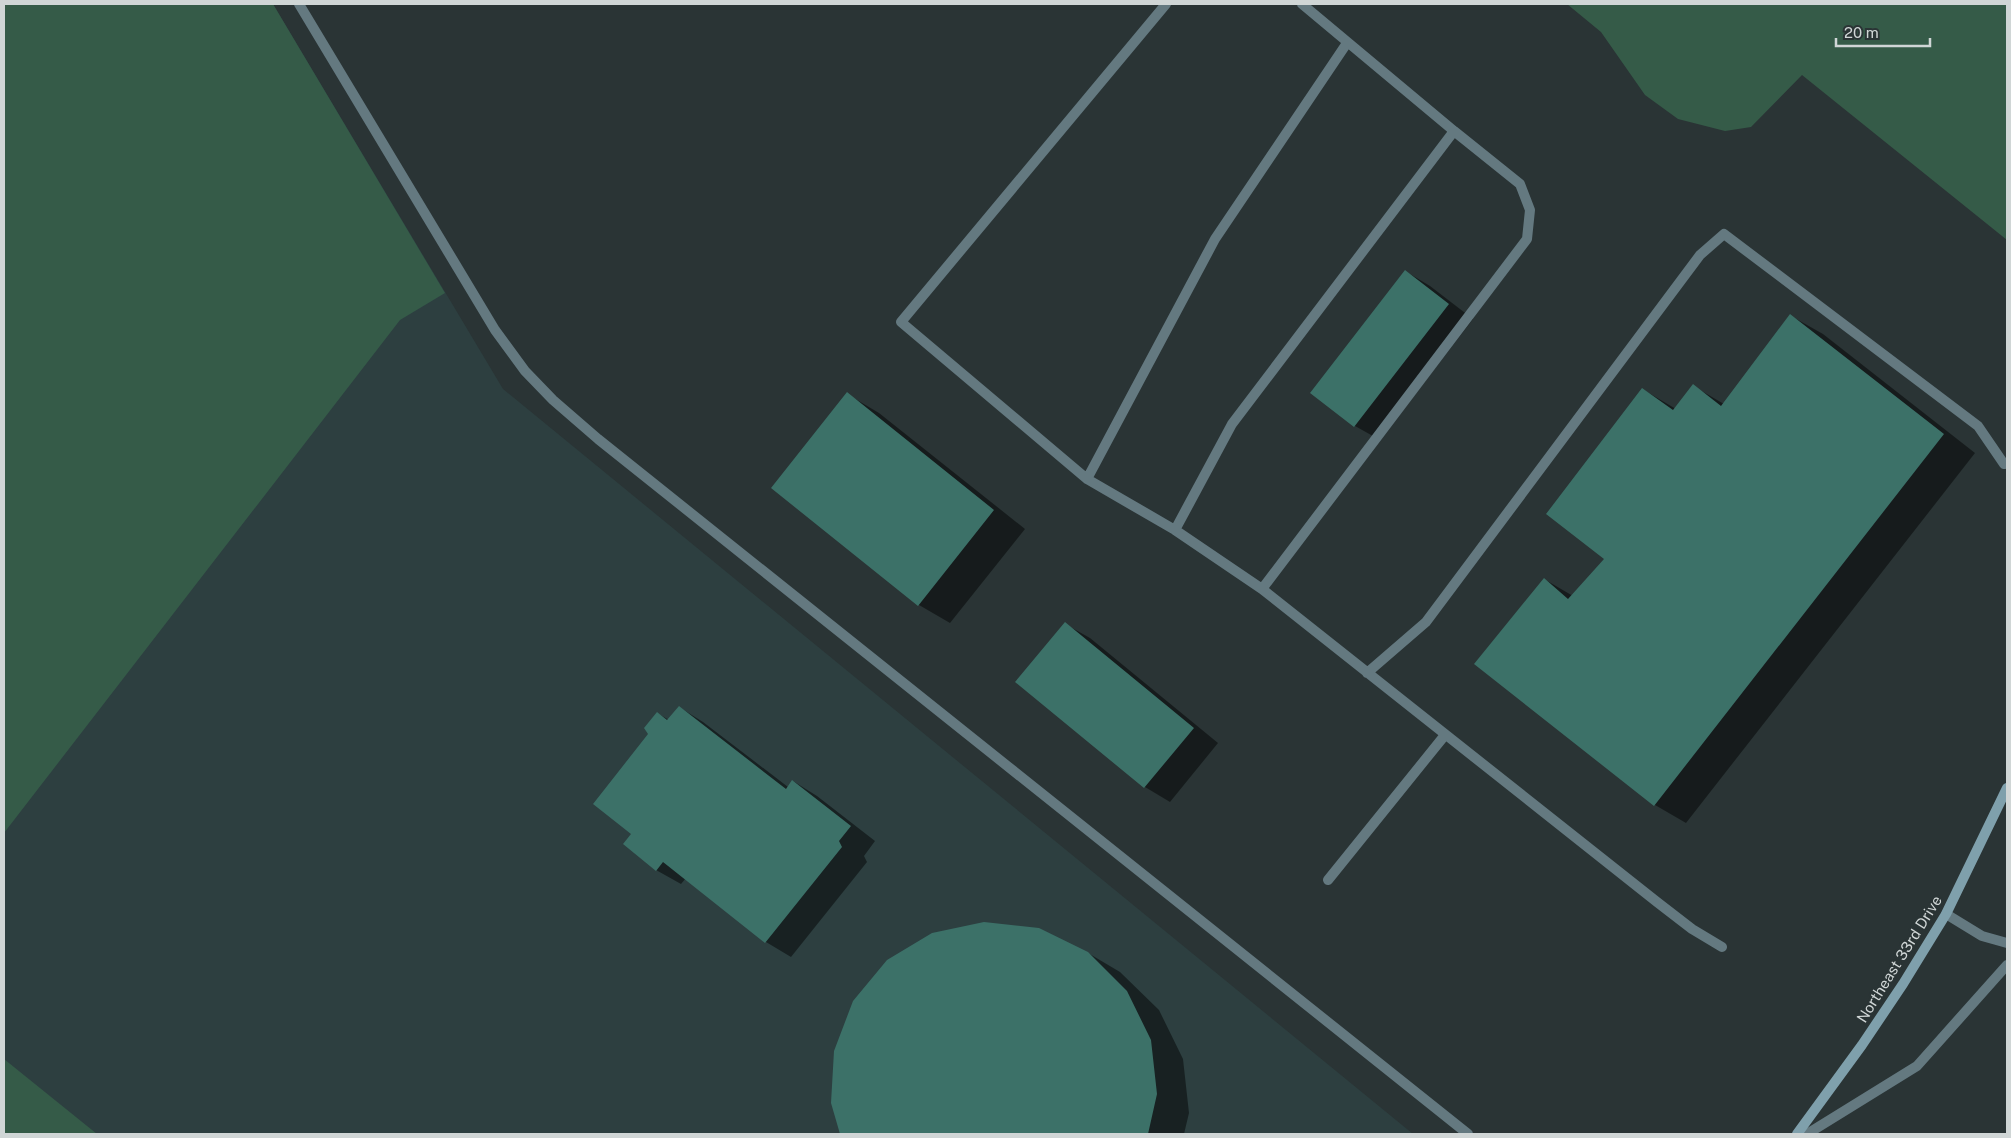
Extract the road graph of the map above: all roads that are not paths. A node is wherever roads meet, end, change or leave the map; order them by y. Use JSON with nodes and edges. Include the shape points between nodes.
{"nodes":[{"id":1,"x":299,"y":4,"type":"edge"},
{"id":2,"x":1166,"y":4,"type":"edge"},
{"id":3,"x":1302,"y":4,"type":"edge"},
{"id":4,"x":1347,"y":43,"type":"junction"},
{"id":5,"x":1454,"y":131,"type":"junction"},
{"id":6,"x":2004,"y":464,"type":"dead end"},
{"id":7,"x":1087,"y":479,"type":"junction"},
{"id":8,"x":1175,"y":530,"type":"junction"},
{"id":9,"x":1262,"y":589,"type":"junction"},
{"id":10,"x":1368,"y":673,"type":"junction"},
{"id":11,"x":1445,"y":735,"type":"junction"},
{"id":12,"x":2007,"y":788,"type":"edge"},
{"id":13,"x":1328,"y":880,"type":"dead end"},
{"id":14,"x":1946,"y":914,"type":"junction"},
{"id":15,"x":2007,"y":943,"type":"edge"},
{"id":16,"x":1722,"y":947,"type":"dead end"},
{"id":17,"x":2007,"y":965,"type":"edge"},
{"id":18,"x":1468,"y":1134,"type":"edge"},
{"id":19,"x":1798,"y":1134,"type":"edge"},
{"id":20,"x":1807,"y":1134,"type":"edge"}],
"edges":[{"from":1,"to":18,"type":"street","via":[[495,330],[525,371],[553,400]]},
{"from":2,"to":7,"type":"street","via":[[901,322]]},
{"from":3,"to":4,"type":"street"},
{"from":4,"to":5,"type":"street"},
{"from":4,"to":7,"type":"street","via":[[1215,239]]},
{"from":5,"to":8,"type":"street","via":[[1232,424]]},
{"from":5,"to":9,"type":"street","via":[[1520,184],[1530,210],[1527,239]]},
{"from":6,"to":10,"type":"street","via":[[1978,426],[1724,234],[1700,255],[1426,622]]},
{"from":7,"to":8,"type":"street"},
{"from":8,"to":9,"type":"street"},
{"from":9,"to":10,"type":"street"},
{"from":10,"to":11,"type":"street"},
{"from":11,"to":13,"type":"street"},
{"from":11,"to":16,"type":"street","via":[[1678,918]]},
{"from":12,"to":14,"type":"main road","name":"Northeast 33rd Drive"},
{"from":14,"to":15,"type":"street","via":[[1982,936]]},
{"from":14,"to":19,"type":"main road","name":"Northeast 33rd Drive","via":[[1862,1045]]},
{"from":17,"to":20,"type":"street","via":[[1917,1066]]}]}
